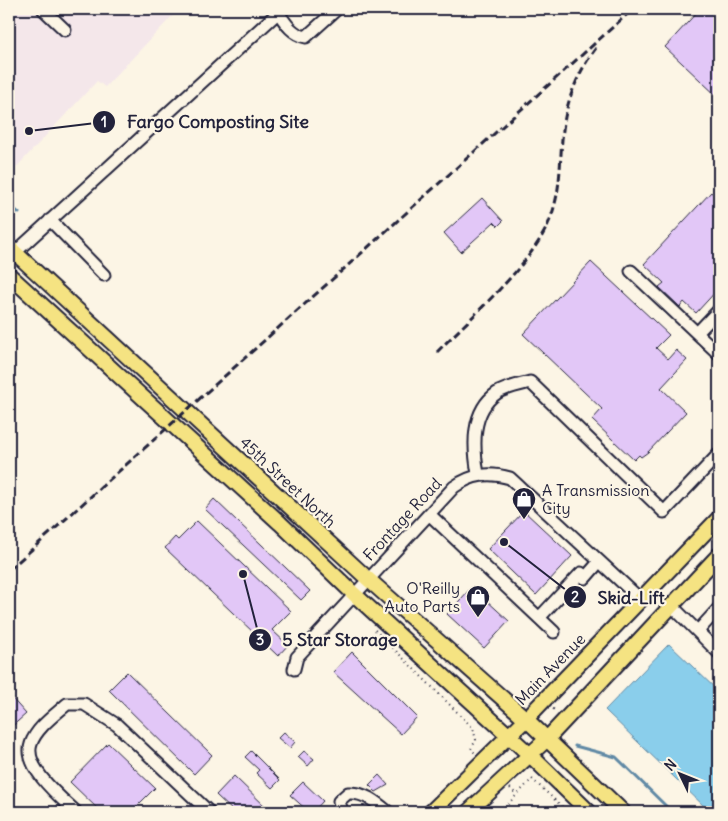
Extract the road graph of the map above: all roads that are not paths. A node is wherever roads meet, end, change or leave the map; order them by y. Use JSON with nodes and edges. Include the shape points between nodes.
{"nodes":[{"id":1,"x":43,"y":9,"type":"edge"},
{"id":2,"x":337,"y":9,"type":"edge"},
{"id":3,"x":280,"y":10,"type":"edge"},
{"id":4,"x":65,"y":30,"type":"dead end"},
{"id":5,"x":50,"y":220,"type":"junction"},
{"id":6,"x":11,"y":253,"type":"edge"},
{"id":7,"x":631,"y":272,"type":"dead end"},
{"id":8,"x":9,"y":275,"type":"edge"},
{"id":9,"x":104,"y":275,"type":"dead end"},
{"id":10,"x":719,"y":310,"type":"edge"},
{"id":11,"x":697,"y":334,"type":"junction"},
{"id":12,"x":719,"y":354,"type":"edge"},
{"id":13,"x":719,"y":454,"type":"edge"},
{"id":14,"x":478,"y":474,"type":"junction"},
{"id":15,"x":429,"y":514,"type":"junction"},
{"id":16,"x":719,"y":518,"type":"edge"},
{"id":17,"x":719,"y":555,"type":"edge"},
{"id":18,"x":599,"y":562,"type":"junction"},
{"id":19,"x":369,"y":580,"type":"junction"},
{"id":20,"x":355,"y":595,"type":"junction"},
{"id":21,"x":641,"y":600,"type":"junction"},
{"id":22,"x":672,"y":606,"type":"junction"},
{"id":23,"x":719,"y":608,"type":"edge"},
{"id":24,"x":539,"y":618,"type":"junction"},
{"id":25,"x":698,"y":631,"type":"junction"},
{"id":26,"x":554,"y":632,"type":"dead end"},
{"id":27,"x":719,"y":653,"type":"edge"},
{"id":28,"x":294,"y":669,"type":"dead end"},
{"id":29,"x":526,"y":719,"type":"junction"},
{"id":30,"x":509,"y":736,"type":"junction"},
{"id":31,"x":547,"y":739,"type":"junction"},
{"id":32,"x":530,"y":754,"type":"junction"},
{"id":33,"x":76,"y":812,"type":"edge"},
{"id":34,"x":209,"y":812,"type":"edge"},
{"id":35,"x":342,"y":812,"type":"edge"},
{"id":36,"x":388,"y":812,"type":"edge"},
{"id":37,"x":432,"y":812,"type":"edge"},
{"id":38,"x":468,"y":812,"type":"edge"},
{"id":39,"x":589,"y":812,"type":"edge"},
{"id":40,"x":623,"y":812,"type":"edge"}],
"edges":[{"from":1,"to":4,"type":"street"},
{"from":2,"to":3,"type":"street","via":[[306,37],[288,27]]},
{"from":3,"to":5,"type":"street"},
{"from":5,"to":6,"type":"street"},
{"from":5,"to":9,"type":"street"},
{"from":6,"to":19,"type":"main road","name":"45th Street North"},
{"from":7,"to":11,"type":"street"},
{"from":8,"to":20,"type":"main road"},
{"from":10,"to":11,"type":"street"},
{"from":11,"to":12,"type":"street"},
{"from":13,"to":14,"type":"street","via":[[664,512],[530,382],[498,393],[479,412],[473,451]]},
{"from":14,"to":15,"type":"street","name":"Frontage Road","via":[[454,487]]},
{"from":14,"to":18,"type":"street","via":[[510,478]]},
{"from":15,"to":19,"type":"street","name":"Frontage Road"},
{"from":15,"to":24,"type":"street"},
{"from":16,"to":21,"type":"main road","name":"Main Avenue"},
{"from":17,"to":22,"type":"main road"},
{"from":18,"to":21,"type":"street"},
{"from":18,"to":24,"type":"street","via":[[585,578],[581,574]]},
{"from":19,"to":20,"type":"street","name":"Frontage Road"},
{"from":19,"to":29,"type":"main road","name":"45th Street North"},
{"from":20,"to":28,"type":"street","name":"Frontage Road","via":[[296,657]]},
{"from":20,"to":30,"type":"main road"},
{"from":21,"to":29,"type":"main road","name":"Main Avenue"},
{"from":22,"to":25,"type":"street"},
{"from":22,"to":31,"type":"main road"},
{"from":23,"to":25,"type":"street"},
{"from":24,"to":26,"type":"street"},
{"from":25,"to":27,"type":"street"},
{"from":29,"to":30,"type":"main road","name":"Main Avenue"},
{"from":29,"to":31,"type":"main road","name":"45th Street North"},
{"from":30,"to":32,"type":"main road"},
{"from":30,"to":37,"type":"main road","name":"Main Avenue"},
{"from":31,"to":32,"type":"main road"},
{"from":31,"to":40,"type":"main road","name":"45th Street North"},
{"from":32,"to":38,"type":"main road"},
{"from":32,"to":39,"type":"main road"},
{"from":33,"to":34,"type":"street","via":[[50,788],[30,759],[31,744],[67,704],[84,704],[117,725]]},
{"from":35,"to":36,"type":"street","via":[[339,801],[354,792],[374,799]]}]}
